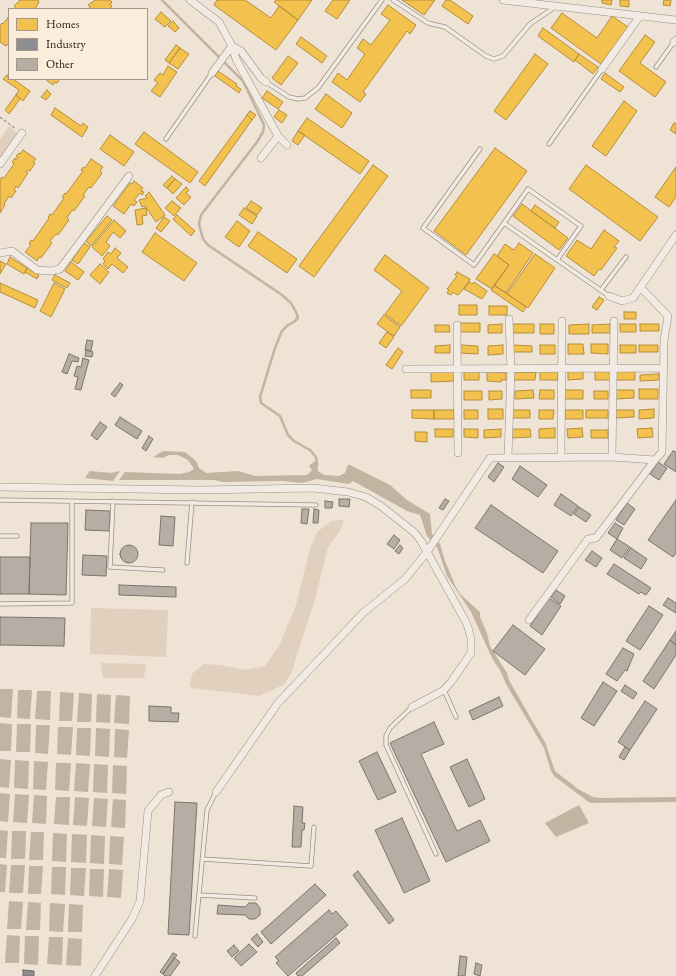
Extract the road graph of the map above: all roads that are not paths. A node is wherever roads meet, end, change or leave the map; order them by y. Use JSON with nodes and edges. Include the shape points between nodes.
{"nodes":[{"id":1,"x":190,"y":0,"type":"edge"},
{"id":2,"x":382,"y":0,"type":"edge"},
{"id":3,"x":393,"y":0,"type":"edge"},
{"id":4,"x":503,"y":0,"type":"edge"},
{"id":5,"x":556,"y":6,"type":"junction"},
{"id":6,"x":640,"y":16,"type":"junction"},
{"id":7,"x":676,"y":20,"type":"edge"},
{"id":8,"x":675,"y":41,"type":"edge"},
{"id":9,"x":232,"y":46,"type":"junction"},
{"id":10,"x":656,"y":67,"type":"dead end"},
{"id":11,"x":602,"y":69,"type":"joint"},
{"id":12,"x":212,"y":73,"type":"joint"},
{"id":13,"x":266,"y":82,"type":"joint"},
{"id":14,"x":22,"y":133,"type":"road end"},
{"id":15,"x":278,"y":136,"type":"junction"},
{"id":16,"x":166,"y":139,"type":"dead end"},
{"id":17,"x":549,"y":144,"type":"dead end"},
{"id":18,"x":287,"y":145,"type":"dead end"},
{"id":19,"x":480,"y":150,"type":"dead end"},
{"id":20,"x":261,"y":158,"type":"dead end"},
{"id":21,"x":0,"y":164,"type":"edge"},
{"id":22,"x":129,"y":176,"type":"dead end"},
{"id":23,"x":504,"y":223,"type":"junction"},
{"id":24,"x":676,"y":235,"type":"edge"},
{"id":25,"x":0,"y":253,"type":"edge"},
{"id":26,"x":626,"y":257,"type":"dead end"},
{"id":27,"x":557,"y":260,"type":"junction"},
{"id":28,"x":640,"y":288,"type":"junction"},
{"id":29,"x":601,"y":290,"type":"junction"},
{"id":30,"x":609,"y":296,"type":"joint"},
{"id":31,"x":509,"y":319,"type":"dead end"},
{"id":32,"x":562,"y":321,"type":"dead end"},
{"id":33,"x":614,"y":321,"type":"dead end"},
{"id":34,"x":457,"y":325,"type":"dead end"},
{"id":35,"x":561,"y":368,"type":"junction"},
{"id":36,"x":663,"y":368,"type":"junction"},
{"id":37,"x":406,"y":369,"type":"dead end"},
{"id":38,"x":511,"y":369,"type":"junction"},
{"id":39,"x":613,"y":369,"type":"junction"},
{"id":40,"x":459,"y":370,"type":"junction"},
{"id":41,"x":458,"y":453,"type":"dead end"},
{"id":42,"x":561,"y":456,"type":"junction"},
{"id":43,"x":612,"y":456,"type":"junction"},
{"id":44,"x":508,"y":457,"type":"junction"},
{"id":45,"x":655,"y":460,"type":"junction"},
{"id":46,"x":0,"y":486,"type":"edge"},
{"id":47,"x":0,"y":500,"type":"edge"},
{"id":48,"x":72,"y":501,"type":"junction"},
{"id":49,"x":113,"y":501,"type":"junction"},
{"id":50,"x":192,"y":502,"type":"junction"},
{"id":51,"x":316,"y":505,"type":"dead end"},
{"id":52,"x":0,"y":536,"type":"edge"},
{"id":53,"x":17,"y":536,"type":"dead end"},
{"id":54,"x":427,"y":552,"type":"junction"},
{"id":55,"x":187,"y":563,"type":"dead end"},
{"id":56,"x":163,"y":570,"type":"dead end"},
{"id":57,"x":0,"y":604,"type":"edge"},
{"id":58,"x":529,"y":620,"type":"dead end"},
{"id":59,"x":444,"y":690,"type":"junction"},
{"id":60,"x":412,"y":707,"type":"joint"},
{"id":61,"x":456,"y":717,"type":"dead end"},
{"id":62,"x":170,"y":792,"type":"dead end"},
{"id":63,"x":216,"y":792,"type":"joint"},
{"id":64,"x":314,"y":827,"type":"dead end"},
{"id":65,"x":436,"y":854,"type":"dead end"},
{"id":66,"x":202,"y":859,"type":"junction"},
{"id":67,"x":199,"y":895,"type":"junction"},
{"id":68,"x":255,"y":898,"type":"dead end"},
{"id":69,"x":195,"y":936,"type":"dead end"},
{"id":70,"x":95,"y":976,"type":"edge"}],
"edges":[{"from":1,"to":9,"type":"street","via":[[219,22]]},
{"from":2,"to":13,"type":"lane","via":[[318,88],[305,98],[289,96]]},
{"from":3,"to":5,"type":"lane","via":[[428,23],[445,27],[494,59],[503,56],[530,24]]},
{"from":4,"to":5,"type":"street"},
{"from":5,"to":6,"type":"street"},
{"from":6,"to":7,"type":"street"},
{"from":6,"to":11,"type":"street"},
{"from":8,"to":10,"type":"lane"},
{"from":9,"to":12,"type":"street"},
{"from":9,"to":13,"type":"street","via":[[241,51]]},
{"from":9,"to":15,"type":"street","via":[[236,59]]},
{"from":11,"to":17,"type":"lane"},
{"from":12,"to":16,"type":"lane"},
{"from":14,"to":21,"type":"street"},
{"from":15,"to":18,"type":"street"},
{"from":15,"to":20,"type":"street"},
{"from":19,"to":23,"type":"lane","via":[[423,228],[474,265]]},
{"from":22,"to":25,"type":"street","via":[[60,269],[37,270],[12,252]]},
{"from":23,"to":27,"type":"lane"},
{"from":23,"to":27,"type":"lane","via":[[528,189],[581,226]]},
{"from":24,"to":28,"type":"street"},
{"from":26,"to":29,"type":"lane"},
{"from":27,"to":29,"type":"lane"},
{"from":28,"to":30,"type":"street","via":[[633,298],[622,301]]},
{"from":28,"to":36,"type":"street","via":[[668,316]]},
{"from":29,"to":30,"type":"lane"},
{"from":31,"to":38,"type":"street"},
{"from":32,"to":35,"type":"street"},
{"from":33,"to":39,"type":"street"},
{"from":34,"to":40,"type":"street"},
{"from":35,"to":38,"type":"street"},
{"from":35,"to":39,"type":"street"},
{"from":35,"to":42,"type":"street"},
{"from":36,"to":39,"type":"street"},
{"from":36,"to":45,"type":"street","via":[[662,452]]},
{"from":37,"to":40,"type":"street"},
{"from":38,"to":40,"type":"street"},
{"from":38,"to":44,"type":"street"},
{"from":39,"to":43,"type":"street"},
{"from":40,"to":41,"type":"street"},
{"from":42,"to":43,"type":"street"},
{"from":42,"to":44,"type":"street"},
{"from":43,"to":45,"type":"street"},
{"from":44,"to":54,"type":"street","via":[[490,458]]},
{"from":45,"to":58,"type":"street","via":[[596,538],[588,539]]},
{"from":46,"to":54,"type":"street","via":[[200,490],[313,488],[348,492],[366,497],[381,506],[415,533]]},
{"from":47,"to":48,"type":"lane"},
{"from":48,"to":49,"type":"lane"},
{"from":48,"to":57,"type":"lane","via":[[72,603]]},
{"from":49,"to":50,"type":"lane"},
{"from":49,"to":56,"type":"lane","via":[[110,566]]},
{"from":50,"to":51,"type":"lane"},
{"from":50,"to":55,"type":"lane"},
{"from":52,"to":53,"type":"lane"},
{"from":54,"to":59,"type":"street","via":[[467,624],[471,638],[471,653]]},
{"from":54,"to":63,"type":"street","via":[[406,579],[363,613],[278,703]]},
{"from":59,"to":60,"type":"street"},
{"from":59,"to":61,"type":"lane"},
{"from":60,"to":65,"type":"lane","via":[[390,728],[386,736],[386,745]]},
{"from":62,"to":70,"type":"street","via":[[161,795],[148,811],[140,901],[132,919]]},
{"from":63,"to":66,"type":"lane","via":[[207,810]]},
{"from":64,"to":66,"type":"lane","via":[[311,866]]},
{"from":66,"to":67,"type":"lane"},
{"from":67,"to":68,"type":"lane"},
{"from":67,"to":69,"type":"lane"}]}
